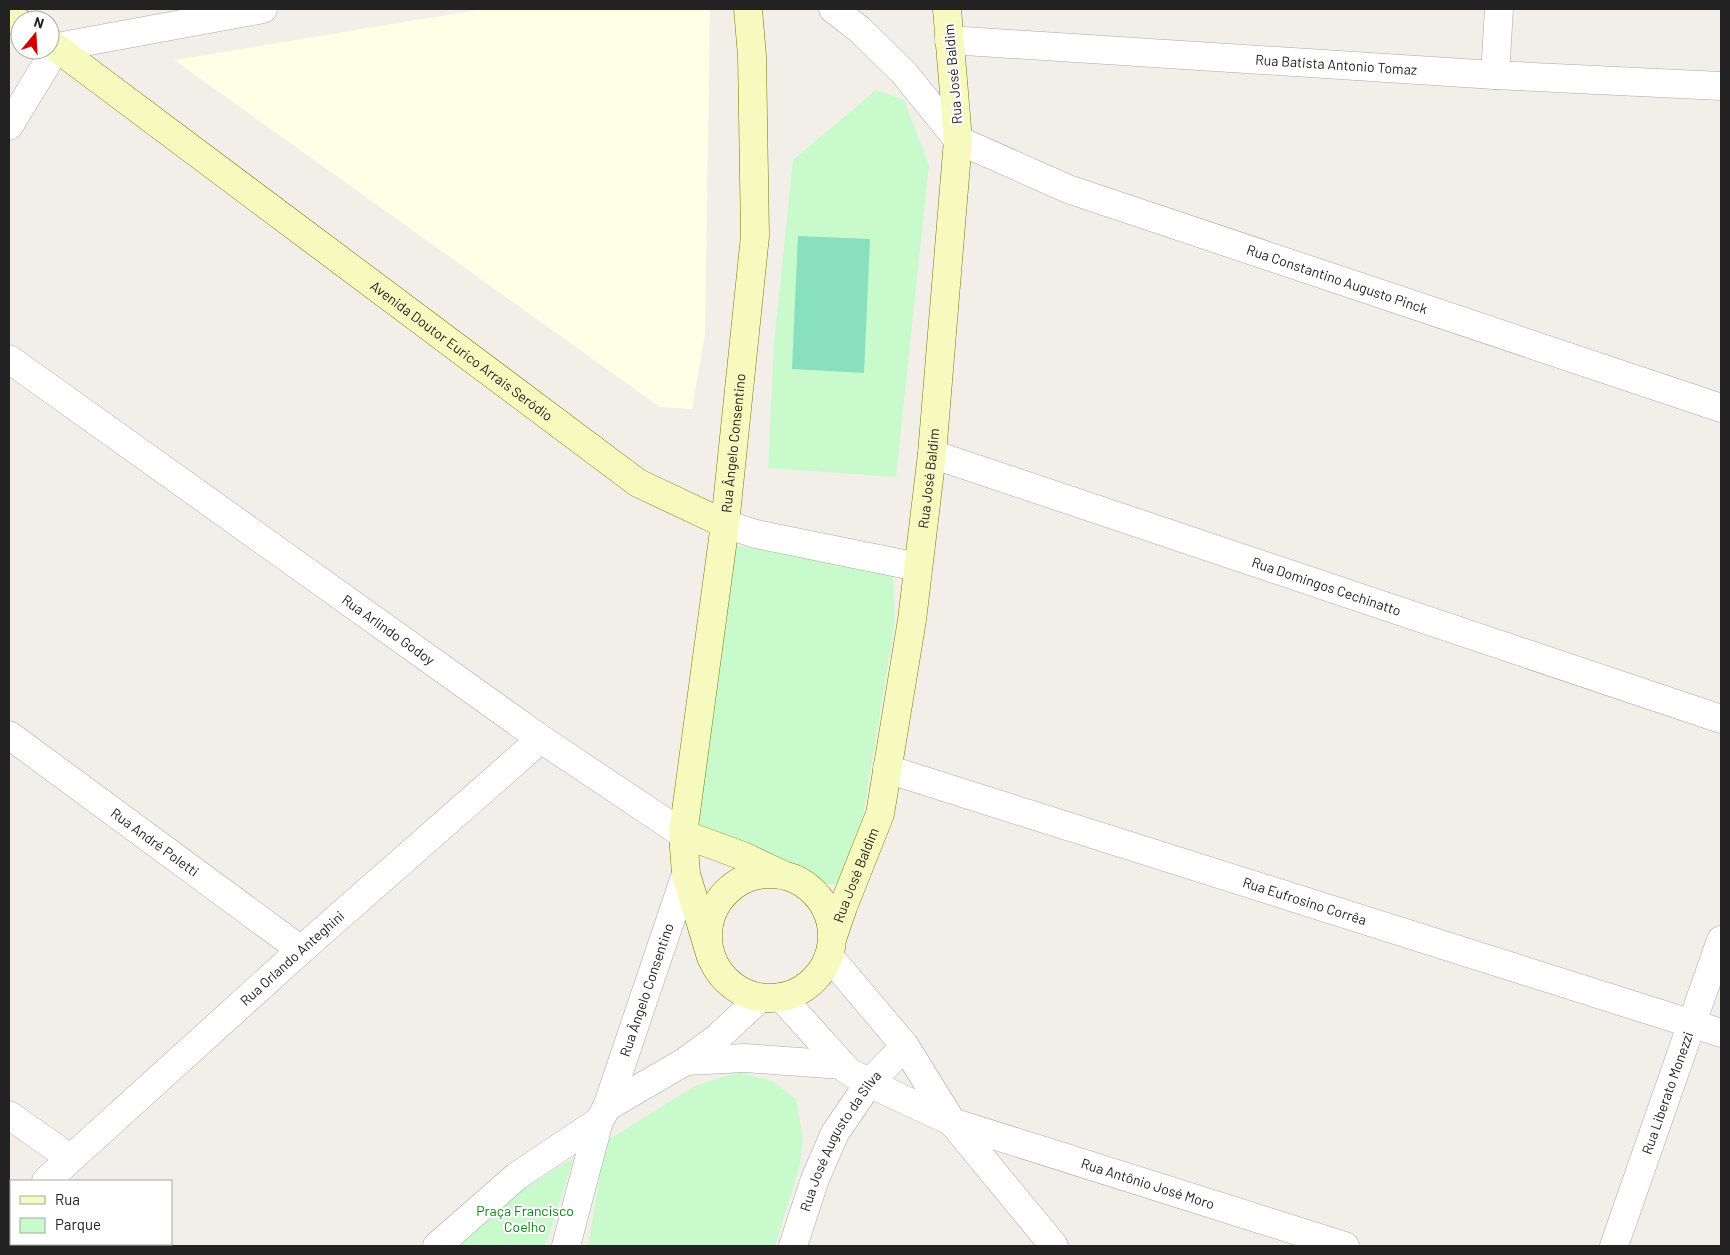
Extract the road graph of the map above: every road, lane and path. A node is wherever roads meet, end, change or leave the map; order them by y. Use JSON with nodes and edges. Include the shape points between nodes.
{"nodes":[{"id":1,"x":263,"y":9,"type":"edge"},
{"id":2,"x":748,"y":9,"type":"edge"},
{"id":3,"x":833,"y":9,"type":"edge"},
{"id":4,"x":947,"y":9,"type":"edge"},
{"id":5,"x":1499,"y":9,"type":"edge"},
{"id":6,"x":949,"y":40,"type":"junction"},
{"id":7,"x":60,"y":44,"type":"edge"},
{"id":8,"x":60,"y":50,"type":"edge"},
{"id":9,"x":46,"y":60,"type":"edge"},
{"id":10,"x":1495,"y":75,"type":"junction"},
{"id":11,"x":1721,"y":86,"type":"edge"},
{"id":12,"x":9,"y":126,"type":"edge"},
{"id":13,"x":958,"y":140,"type":"junction"},
{"id":14,"x":9,"y":359,"type":"edge"},
{"id":15,"x":1721,"y":408,"type":"edge"},
{"id":16,"x":932,"y":454,"type":"junction"},
{"id":17,"x":725,"y":524,"type":"junction"},
{"id":18,"x":918,"y":567,"type":"junction"},
{"id":19,"x":1721,"y":719,"type":"edge"},
{"id":20,"x":9,"y":735,"type":"edge"},
{"id":21,"x":542,"y":739,"type":"junction"},
{"id":22,"x":887,"y":769,"type":"junction"},
{"id":23,"x":683,"y":834,"type":"junction"},
{"id":24,"x":686,"y":874,"type":"junction"},
{"id":25,"x":782,"y":875,"type":"junction"},
{"id":26,"x":1721,"y":940,"type":"edge"},
{"id":27,"x":831,"y":946,"type":"junction"},
{"id":28,"x":301,"y":950,"type":"junction"},
{"id":29,"x":711,"y":957,"type":"junction"},
{"id":30,"x":771,"y":998,"type":"junction"},
{"id":31,"x":1693,"y":1023,"type":"junction"},
{"id":32,"x":1721,"y":1033,"type":"edge"},
{"id":33,"x":905,"y":1046,"type":"junction"},
{"id":34,"x":686,"y":1060,"type":"junction"},
{"id":35,"x":842,"y":1065,"type":"junction"},
{"id":36,"x":869,"y":1083,"type":"junction"},
{"id":37,"x":603,"y":1114,"type":"junction"},
{"id":38,"x":9,"y":1115,"type":"edge"},
{"id":39,"x":952,"y":1122,"type":"junction"},
{"id":40,"x":70,"y":1158,"type":"junction"},
{"id":41,"x":47,"y":1180,"type":"edge"},
{"id":42,"x":437,"y":1246,"type":"edge"},
{"id":43,"x":566,"y":1246,"type":"edge"},
{"id":44,"x":793,"y":1246,"type":"edge"},
{"id":45,"x":1054,"y":1246,"type":"edge"},
{"id":46,"x":1345,"y":1246,"type":"edge"},
{"id":47,"x":1614,"y":1246,"type":"edge"}],
"edges":[{"from":1,"to":7,"type":"street"},
{"from":2,"to":17,"type":"street","name":"Rua Ângelo Consentino","via":[[752,56],[755,236]]},
{"from":3,"to":13,"type":"street","via":[[859,29],[904,73]]},
{"from":4,"to":6,"type":"street","name":"Rua José Baldim"},
{"from":5,"to":10,"type":"street"},
{"from":6,"to":10,"type":"street","name":"Rua Batista Antonio Tomaz"},
{"from":6,"to":13,"type":"street","name":"Rua José Baldim"},
{"from":8,"to":17,"type":"street","name":"Avenida Doutor Eurico Arrais Seródio","via":[[638,483]]},
{"from":9,"to":12,"type":"street"},
{"from":10,"to":11,"type":"street","name":"Rua Batista Antonio Tomaz"},
{"from":13,"to":15,"type":"street","name":"Rua Constantino Augusto Pinck","via":[[1068,189]]},
{"from":13,"to":16,"type":"street","name":"Rua José Baldim"},
{"from":14,"to":21,"type":"street","name":"Rua Arlindo Godoy"},
{"from":16,"to":18,"type":"street","name":"Rua José Baldim"},
{"from":16,"to":19,"type":"street","name":"Rua Domingos Cechinatto"},
{"from":17,"to":18,"type":"street","name":"Avenida Doutor Eurico Arrais Seródio","via":[[756,534]]},
{"from":17,"to":23,"type":"street","name":"Rua Ângelo Consentino"},
{"from":18,"to":22,"type":"street","name":"Rua José Baldim"},
{"from":20,"to":28,"type":"street","name":"Rua André Poletti"},
{"from":21,"to":23,"type":"street","name":"Rua Arlindo Godoy"},
{"from":21,"to":28,"type":"street","name":"Rua Orlando Anteghini"},
{"from":22,"to":27,"type":"street","name":"Rua José Baldim","via":[[880,814]]},
{"from":22,"to":31,"type":"street","name":"Rua Eufrosino Corrêa"},
{"from":23,"to":24,"type":"street","name":"Rua Ângelo Consentino"},
{"from":23,"to":25,"type":"street","name":"Rua Arlindo Godoy","via":[[743,856]]},
{"from":24,"to":29,"type":"street","name":"Rua Ângelo Consentino"},
{"from":24,"to":37,"type":"street","name":"Rua Ângelo Consentino"},
{"from":25,"to":27,"type":"street","via":[[802,882],[818,896],[829,915]]},
{"from":25,"to":29,"type":"street","via":[[760,874],[739,882],[722,896],[711,914],[707,936]]},
{"from":26,"to":31,"type":"street","name":"Rua Liberato Monezzi"},
{"from":27,"to":30,"type":"street","via":[[822,970],[811,983],[797,992]]},
{"from":27,"to":33,"type":"street"},
{"from":28,"to":40,"type":"street","name":"Rua Orlando Anteghini"},
{"from":29,"to":30,"type":"street","via":[[730,984],[744,993]]},
{"from":30,"to":34,"type":"street"},
{"from":30,"to":35,"type":"street"},
{"from":31,"to":32,"type":"street","name":"Rua Eufrosino Corrêa"},
{"from":31,"to":47,"type":"street","name":"Rua Liberato Monezzi"},
{"from":33,"to":36,"type":"street","name":"Rua José Augusto da Silva"},
{"from":33,"to":39,"type":"street"},
{"from":34,"to":35,"type":"street","via":[[745,1058]]},
{"from":34,"to":37,"type":"street"},
{"from":35,"to":36,"type":"street","name":"Rua Antônio José Moro"},
{"from":36,"to":39,"type":"street","name":"Rua Antônio José Moro"},
{"from":36,"to":44,"type":"street","name":"Rua José Augusto da Silva","via":[[835,1134],[815,1179]]},
{"from":37,"to":42,"type":"street","via":[[517,1176]]},
{"from":37,"to":43,"type":"street","name":"Rua Ângelo Consentino"},
{"from":38,"to":40,"type":"street"},
{"from":39,"to":45,"type":"street"},
{"from":39,"to":46,"type":"street","name":"Rua Antônio José Moro"},
{"from":40,"to":41,"type":"street","name":"Rua Orlando Anteghini"}]}
